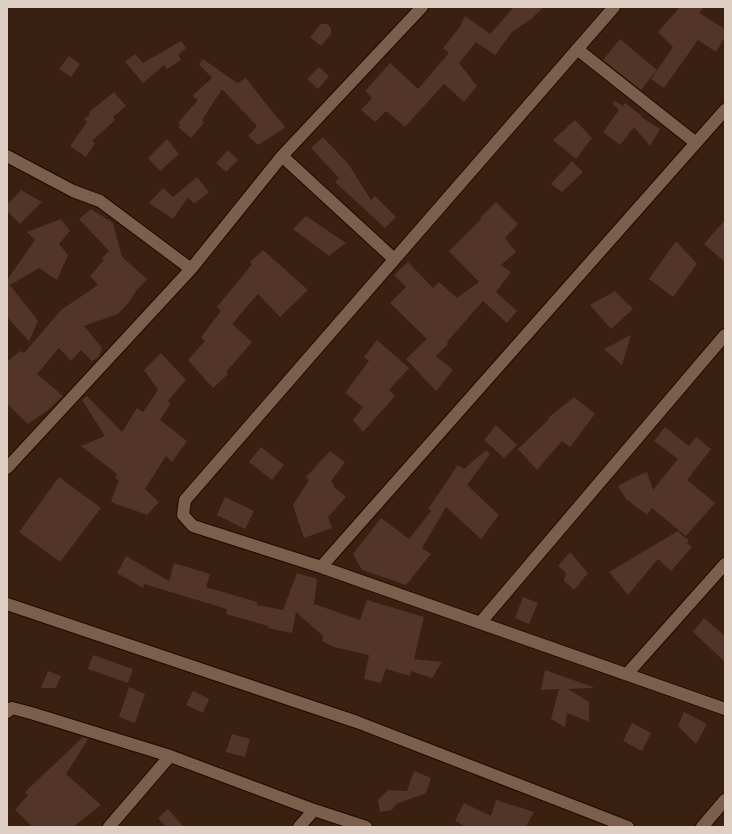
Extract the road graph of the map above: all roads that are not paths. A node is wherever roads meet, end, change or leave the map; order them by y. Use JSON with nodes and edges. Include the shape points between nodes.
{"nodes":[{"id":1,"x":422,"y":7,"type":"edge"},
{"id":2,"x":614,"y":7,"type":"edge"},
{"id":3,"x":577,"y":49,"type":"junction"},
{"id":4,"x":725,"y":110,"type":"edge"},
{"id":5,"x":696,"y":143,"type":"junction"},
{"id":6,"x":7,"y":156,"type":"edge"},
{"id":7,"x":282,"y":156,"type":"junction"},
{"id":8,"x":394,"y":259,"type":"junction"},
{"id":9,"x":191,"y":269,"type":"junction"},
{"id":10,"x":725,"y":335,"type":"edge"},
{"id":11,"x":7,"y":468,"type":"edge"},
{"id":12,"x":725,"y":564,"type":"edge"},
{"id":13,"x":321,"y":567,"type":"junction"},
{"id":14,"x":7,"y":604,"type":"edge"},
{"id":15,"x":480,"y":623,"type":"junction"},
{"id":16,"x":627,"y":674,"type":"junction"},
{"id":17,"x":725,"y":709,"type":"edge"},
{"id":18,"x":7,"y":712,"type":"edge"},
{"id":19,"x":170,"y":756,"type":"junction"},
{"id":20,"x":725,"y":800,"type":"edge"},
{"id":21,"x":314,"y":810,"type":"junction"},
{"id":22,"x":109,"y":827,"type":"edge"},
{"id":23,"x":300,"y":827,"type":"edge"},
{"id":24,"x":366,"y":827,"type":"edge"},
{"id":25,"x":628,"y":827,"type":"edge"},
{"id":26,"x":702,"y":827,"type":"edge"}],
"edges":[{"from":1,"to":7,"type":"street"},
{"from":2,"to":3,"type":"street"},
{"from":3,"to":5,"type":"street"},
{"from":3,"to":8,"type":"street"},
{"from":4,"to":5,"type":"street"},
{"from":5,"to":13,"type":"street"},
{"from":6,"to":9,"type":"street","via":[[73,191],[100,201]]},
{"from":7,"to":8,"type":"street"},
{"from":7,"to":9,"type":"street"},
{"from":8,"to":13,"type":"street","via":[[185,500],[183,515],[193,526]]},
{"from":9,"to":11,"type":"street"},
{"from":10,"to":15,"type":"street"},
{"from":12,"to":16,"type":"street"},
{"from":13,"to":15,"type":"street"},
{"from":14,"to":25,"type":"street","via":[[357,722]]},
{"from":15,"to":16,"type":"street"},
{"from":16,"to":17,"type":"street"},
{"from":18,"to":19,"type":"street","via":[[12,708],[31,713]]},
{"from":19,"to":21,"type":"street"},
{"from":19,"to":22,"type":"street"},
{"from":20,"to":26,"type":"street"},
{"from":21,"to":23,"type":"street"},
{"from":21,"to":24,"type":"street"}]}
